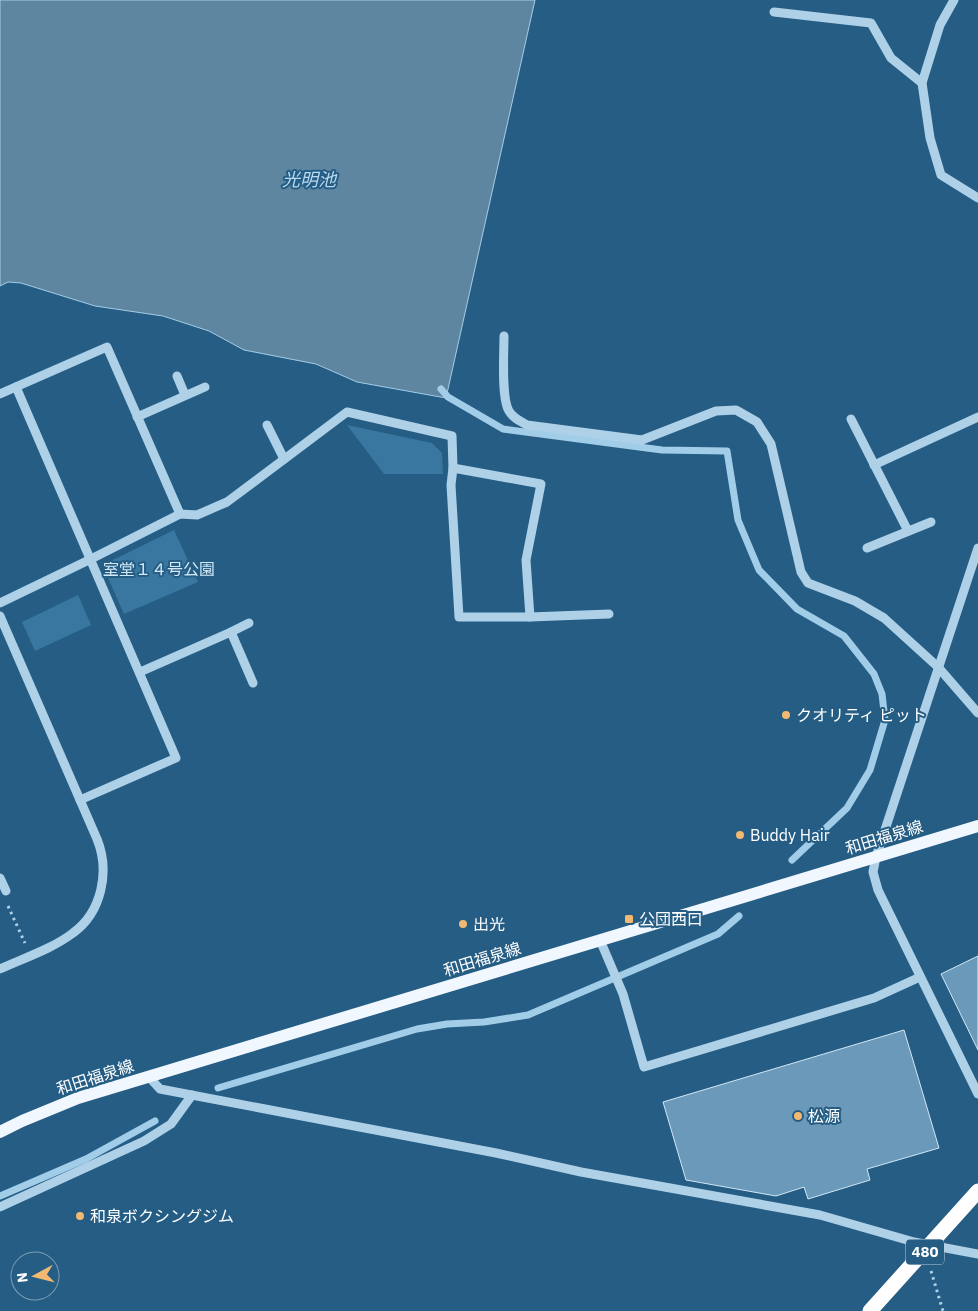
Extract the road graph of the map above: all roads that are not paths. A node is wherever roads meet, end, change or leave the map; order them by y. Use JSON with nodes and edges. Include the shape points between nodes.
{"nodes":[{"id":1,"x":954,"y":0,"type":"edge"},
{"id":2,"x":774,"y":12,"type":"dead end"},
{"id":3,"x":922,"y":83,"type":"junction"},
{"id":4,"x":978,"y":198,"type":"edge"},
{"id":5,"x":504,"y":336,"type":"dead end"},
{"id":6,"x":177,"y":376,"type":"dead end"},
{"id":7,"x":16,"y":387,"type":"junction"},
{"id":8,"x":205,"y":387,"type":"dead end"},
{"id":9,"x":0,"y":394,"type":"edge"},
{"id":10,"x":185,"y":396,"type":"junction"},
{"id":11,"x":137,"y":417,"type":"junction"},
{"id":12,"x":978,"y":417,"type":"edge"},
{"id":13,"x":851,"y":419,"type":"dead end"},
{"id":14,"x":267,"y":425,"type":"dead end"},
{"id":15,"x":284,"y":460,"type":"junction"},
{"id":16,"x":874,"y":465,"type":"junction"},
{"id":17,"x":453,"y":468,"type":"junction"},
{"id":18,"x":180,"y":514,"type":"junction"},
{"id":19,"x":931,"y":522,"type":"dead end"},
{"id":20,"x":908,"y":531,"type":"junction"},
{"id":21,"x":867,"y":548,"type":"dead end"},
{"id":22,"x":978,"y":548,"type":"edge"},
{"id":23,"x":91,"y":560,"type":"junction"},
{"id":24,"x":0,"y":603,"type":"edge"},
{"id":25,"x":609,"y":614,"type":"dead end"},
{"id":26,"x":0,"y":616,"type":"edge"},
{"id":27,"x":530,"y":617,"type":"junction"},
{"id":28,"x":250,"y":623,"type":"dead end"},
{"id":29,"x":231,"y":632,"type":"junction"},
{"id":30,"x":938,"y":667,"type":"junction"},
{"id":31,"x":140,"y":672,"type":"junction"},
{"id":32,"x":253,"y":683,"type":"dead end"},
{"id":33,"x":978,"y":713,"type":"edge"},
{"id":34,"x":80,"y":800,"type":"junction"},
{"id":35,"x":978,"y":826,"type":"edge"},
{"id":36,"x":876,"y":857,"type":"junction"},
{"id":37,"x":0,"y":878,"type":"edge"},
{"id":38,"x":6,"y":890,"type":"road end"},
{"id":39,"x":600,"y":940,"type":"junction"},
{"id":40,"x":0,"y":969,"type":"edge"},
{"id":41,"x":920,"y":977,"type":"junction"},
{"id":42,"x":149,"y":1077,"type":"junction"},
{"id":43,"x":978,"y":1094,"type":"edge"},
{"id":44,"x":192,"y":1095,"type":"junction"},
{"id":45,"x":0,"y":1132,"type":"edge"},
{"id":46,"x":978,"y":1191,"type":"edge"},
{"id":47,"x":0,"y":1207,"type":"edge"},
{"id":48,"x":928,"y":1249,"type":"junction"},
{"id":49,"x":978,"y":1254,"type":"edge"},
{"id":50,"x":870,"y":1311,"type":"edge"}],
"edges":[{"from":1,"to":3,"type":"street","via":[[940,25]]},
{"from":2,"to":3,"type":"street","via":[[871,23],[891,58]]},
{"from":3,"to":4,"type":"street","via":[[930,138],[941,175]]},
{"from":5,"to":30,"type":"street","via":[[504,387],[508,410],[527,425],[642,440],[716,411],[736,410],[757,422],[772,444],[801,572],[808,583],[855,601],[884,618]]},
{"from":6,"to":10,"type":"street"},
{"from":7,"to":9,"type":"street"},
{"from":7,"to":11,"type":"street","via":[[107,347]]},
{"from":7,"to":23,"type":"street"},
{"from":8,"to":10,"type":"street"},
{"from":10,"to":11,"type":"street"},
{"from":11,"to":18,"type":"street"},
{"from":12,"to":16,"type":"street"},
{"from":13,"to":16,"type":"street"},
{"from":14,"to":15,"type":"street"},
{"from":15,"to":17,"type":"street","via":[[347,412],[452,436]]},
{"from":15,"to":18,"type":"street","via":[[227,502],[197,515]]},
{"from":16,"to":20,"type":"street"},
{"from":17,"to":27,"type":"street","via":[[451,485],[459,617]]},
{"from":17,"to":27,"type":"street","via":[[541,484],[526,560]]},
{"from":18,"to":23,"type":"street"},
{"from":19,"to":20,"type":"street"},
{"from":20,"to":21,"type":"street"},
{"from":22,"to":30,"type":"street"},
{"from":23,"to":24,"type":"street"},
{"from":23,"to":31,"type":"street"},
{"from":25,"to":27,"type":"street"},
{"from":26,"to":34,"type":"street"},
{"from":28,"to":29,"type":"street"},
{"from":29,"to":31,"type":"street"},
{"from":29,"to":32,"type":"street"},
{"from":30,"to":33,"type":"street"},
{"from":30,"to":36,"type":"street"},
{"from":31,"to":34,"type":"street","via":[[176,758]]},
{"from":34,"to":40,"type":"street","via":[[101,850],[104,869],[100,895],[86,922],[75,932]]},
{"from":35,"to":36,"type":"main road","name":"和田福泉線"},
{"from":36,"to":39,"type":"main road","name":"和田福泉線"},
{"from":36,"to":41,"type":"street","via":[[873,872],[878,890]]},
{"from":37,"to":38,"type":"street"},
{"from":39,"to":41,"type":"street","via":[[623,994],[644,1067],[874,998]]},
{"from":39,"to":42,"type":"main road","name":"和田福泉線"},
{"from":41,"to":43,"type":"street"},
{"from":42,"to":44,"type":"street","via":[[160,1089]]},
{"from":42,"to":45,"type":"main road","name":"和田福泉線","via":[[78,1098]]},
{"from":44,"to":47,"type":"street","via":[[171,1124],[144,1141]]},
{"from":44,"to":48,"type":"street","via":[[581,1172],[820,1215]]},
{"from":46,"to":48,"type":"highway","number":"480"},
{"from":48,"to":49,"type":"street"},
{"from":48,"to":50,"type":"highway","number":"480"}]}
